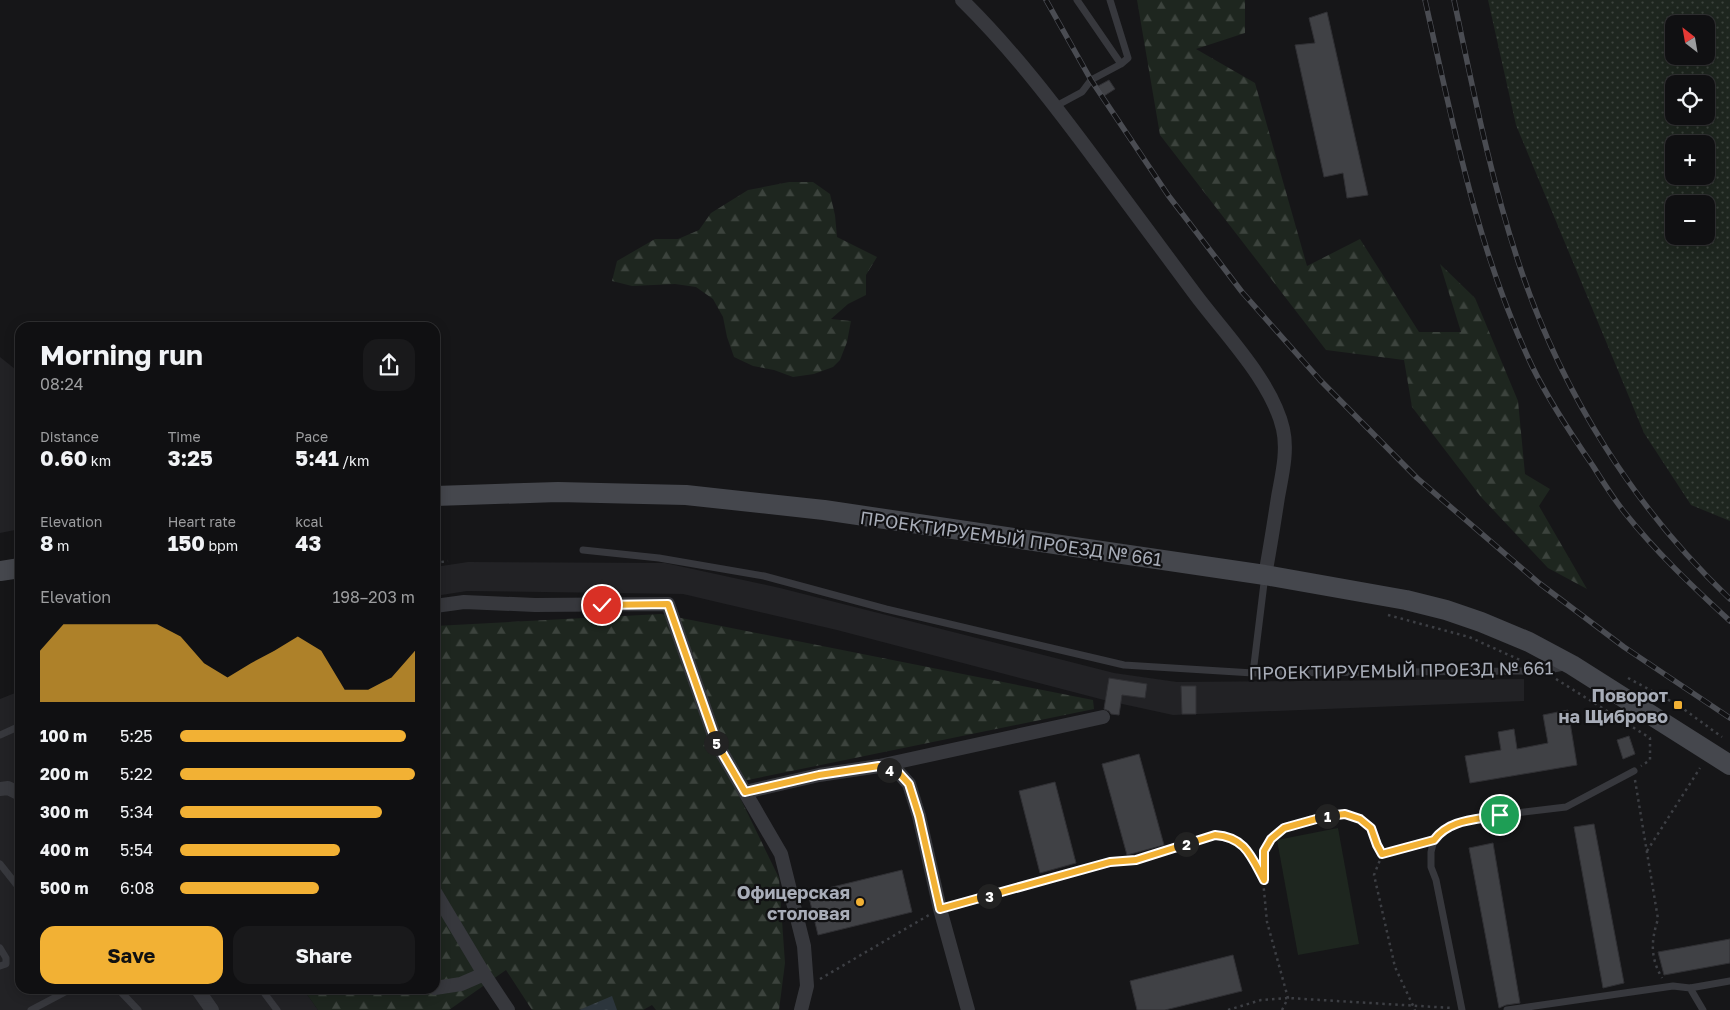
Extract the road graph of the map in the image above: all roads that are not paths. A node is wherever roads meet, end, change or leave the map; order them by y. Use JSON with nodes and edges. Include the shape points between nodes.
{"nodes":[{"id":1,"x":962,"y":0,"type":"edge"},
{"id":2,"x":1077,"y":0,"type":"edge"},
{"id":3,"x":1110,"y":0,"type":"edge"},
{"id":4,"x":1121,"y":64,"type":"junction"},
{"id":5,"x":1056,"y":106,"type":"junction"},
{"id":6,"x":440,"y":496,"type":"edge"},
{"id":7,"x":583,"y":550,"type":"dead end"},
{"id":8,"x":15,"y":569,"type":"edge"},
{"id":9,"x":0,"y":571,"type":"edge"},
{"id":10,"x":1265,"y":575,"type":"junction"},
{"id":11,"x":440,"y":605,"type":"edge"},
{"id":12,"x":1572,"y":665,"type":"junction"},
{"id":13,"x":1253,"y":673,"type":"junction"},
{"id":14,"x":1103,"y":717,"type":"dead end"},
{"id":15,"x":15,"y":728,"type":"edge"},
{"id":16,"x":0,"y":735,"type":"edge"},
{"id":17,"x":1730,"y":765,"type":"edge"},
{"id":18,"x":879,"y":766,"type":"junction"},
{"id":19,"x":1634,"y":771,"type":"road end"},
{"id":20,"x":0,"y":789,"type":"edge"},
{"id":21,"x":15,"y":792,"type":"edge"},
{"id":22,"x":745,"y":792,"type":"junction"},
{"id":23,"x":0,"y":864,"type":"edge"},
{"id":24,"x":15,"y":883,"type":"edge"},
{"id":25,"x":440,"y":900,"type":"edge"},
{"id":26,"x":0,"y":948,"type":"edge"},
{"id":27,"x":0,"y":966,"type":"edge"},
{"id":28,"x":484,"y":974,"type":"junction"},
{"id":29,"x":1730,"y":981,"type":"edge"},
{"id":30,"x":440,"y":987,"type":"edge"},
{"id":31,"x":1690,"y":988,"type":"junction"},
{"id":32,"x":61,"y":994,"type":"edge"},
{"id":33,"x":123,"y":994,"type":"edge"},
{"id":34,"x":201,"y":994,"type":"edge"},
{"id":35,"x":265,"y":994,"type":"edge"},
{"id":36,"x":31,"y":1010,"type":"edge"},
{"id":37,"x":138,"y":1010,"type":"edge"},
{"id":38,"x":212,"y":1010,"type":"edge"},
{"id":39,"x":277,"y":1010,"type":"edge"},
{"id":40,"x":508,"y":1010,"type":"edge"},
{"id":41,"x":801,"y":1010,"type":"edge"},
{"id":42,"x":968,"y":1010,"type":"edge"},
{"id":43,"x":1462,"y":1010,"type":"edge"},
{"id":44,"x":1507,"y":1010,"type":"edge"},
{"id":45,"x":1703,"y":1010,"type":"edge"}],
"edges":[{"from":1,"to":5,"type":"street"},
{"from":2,"to":4,"type":"lane"},
{"from":3,"to":4,"type":"lane","via":[[1128,58]]},
{"from":4,"to":5,"type":"lane","via":[[1091,80],[1082,92]]},
{"from":5,"to":10,"type":"street","via":[[1272,398],[1283,432],[1284,459]]},
{"from":6,"to":10,"type":"main road","name":"ПРОЕКТИРУЕМЫЙ ПРОЕЗД № 661","via":[[558,492],[686,495],[824,510]]},
{"from":7,"to":13,"type":"lane","name":"ПРОЕКТИРУЕМЫЙ ПРОЕЗД № 661","via":[[658,558],[764,576],[886,609],[1124,665]]},
{"from":8,"to":9,"type":"main road"},
{"from":10,"to":12,"type":"main road","name":"ПРОЕКТИРУЕМЫЙ ПРОЕЗД № 661","via":[[1446,610],[1529,642]]},
{"from":10,"to":13,"type":"lane"},
{"from":11,"to":22,"type":"street","via":[[464,602],[668,604],[717,744]]},
{"from":12,"to":13,"type":"lane","name":"ПРОЕКТИРУЕМЫЙ ПРОЕЗД № 661","via":[[1543,671]]},
{"from":12,"to":17,"type":"main road","name":"ПРОЕКТИРУЕМЫЙ ПРОЕЗД № 661"},
{"from":14,"to":18,"type":"street"},
{"from":15,"to":16,"type":"lane"},
{"from":18,"to":22,"type":"street","via":[[819,775]]},
{"from":18,"to":42,"type":"street","via":[[899,773],[909,784]]},
{"from":19,"to":43,"type":"lane","via":[[1566,807],[1460,822],[1449,825],[1434,840],[1430,852],[1431,867]]},
{"from":20,"to":21,"type":"street"},
{"from":22,"to":41,"type":"street","via":[[781,854],[804,946],[808,986]]},
{"from":23,"to":24,"type":"lane"},
{"from":25,"to":28,"type":"street"},
{"from":26,"to":27,"type":"lane","via":[[6,964]]},
{"from":28,"to":30,"type":"street","via":[[461,984]]},
{"from":28,"to":40,"type":"street"},
{"from":29,"to":31,"type":"lane"},
{"from":31,"to":44,"type":"lane","via":[[1673,986]]},
{"from":31,"to":45,"type":"lane"},
{"from":32,"to":36,"type":"lane"},
{"from":33,"to":37,"type":"lane"},
{"from":34,"to":38,"type":"street"},
{"from":35,"to":39,"type":"lane"}]}
